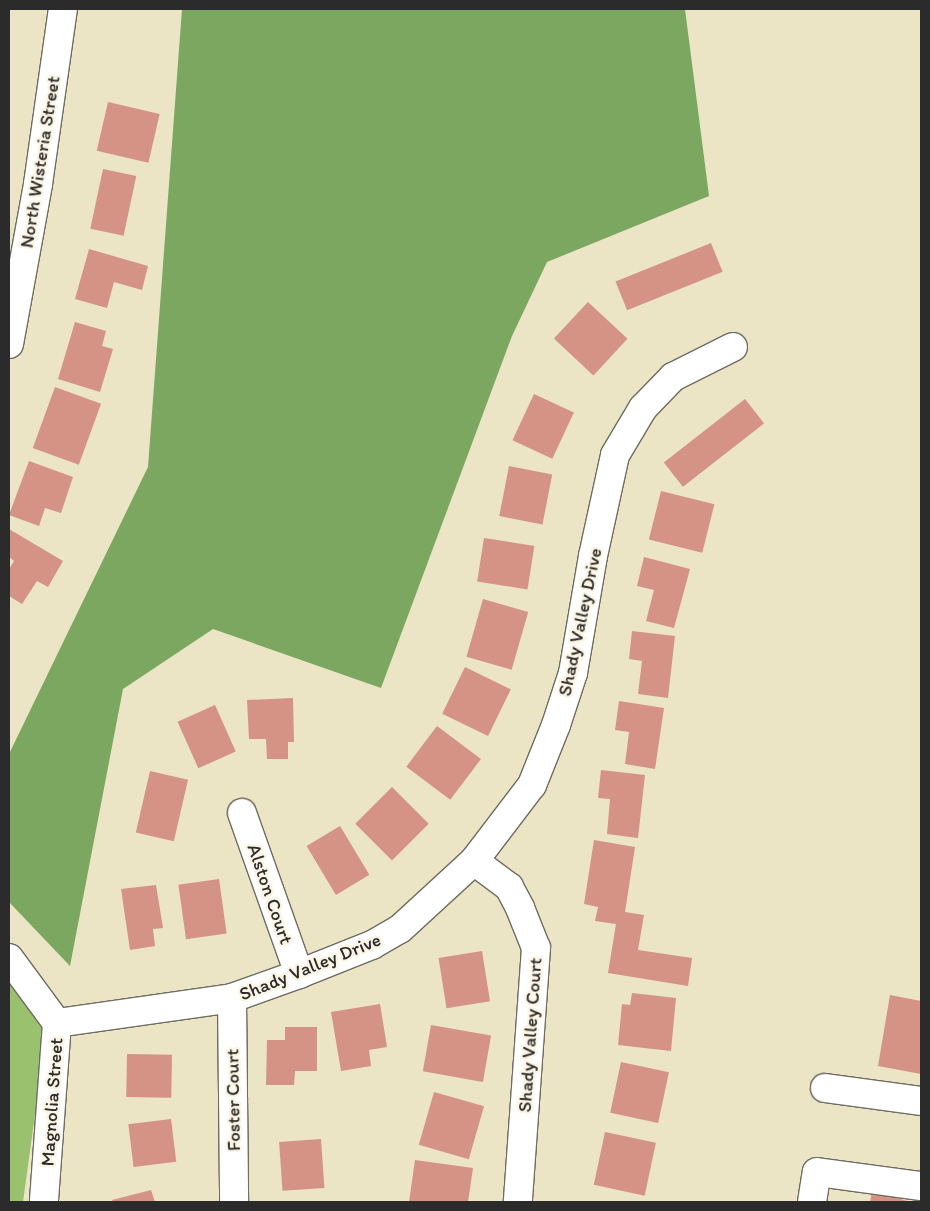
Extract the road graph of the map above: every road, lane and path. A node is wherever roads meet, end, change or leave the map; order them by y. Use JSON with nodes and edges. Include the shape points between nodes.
{"nodes":[{"id":1,"x":63,"y":9,"type":"edge"},
{"id":2,"x":9,"y":344,"type":"edge"},
{"id":3,"x":733,"y":347,"type":"dead end"},
{"id":4,"x":242,"y":813,"type":"dead end"},
{"id":5,"x":474,"y":861,"type":"junction"},
{"id":6,"x":9,"y":958,"type":"edge"},
{"id":7,"x":298,"y":974,"type":"junction"},
{"id":8,"x":232,"y":998,"type":"junction"},
{"id":9,"x":57,"y":1023,"type":"junction"},
{"id":10,"x":825,"y":1088,"type":"dead end"},
{"id":11,"x":921,"y":1101,"type":"edge"},
{"id":12,"x":921,"y":1186,"type":"edge"},
{"id":13,"x":44,"y":1202,"type":"edge"},
{"id":14,"x":234,"y":1202,"type":"edge"},
{"id":15,"x":518,"y":1202,"type":"edge"},
{"id":16,"x":812,"y":1202,"type":"edge"}],
"edges":[{"from":1,"to":2,"type":"street","name":"North Wisteria Street","via":[[38,184]]},
{"from":3,"to":5,"type":"street","name":"Shady Valley Drive","via":[[672,376],[643,408],[616,455],[593,556],[573,674],[556,725],[532,784]]},
{"from":4,"to":7,"type":"street","name":"Alston Court"},
{"from":5,"to":7,"type":"street","name":"Shady Valley Drive","via":[[400,929],[372,945]]},
{"from":5,"to":15,"type":"street","name":"Shady Valley Court","via":[[509,887],[536,948]]},
{"from":6,"to":9,"type":"street","name":"Magnolia Street"},
{"from":7,"to":8,"type":"street","name":"Shady Valley Drive"},
{"from":8,"to":9,"type":"street","name":"Shady Valley Drive"},
{"from":8,"to":14,"type":"street","name":"Foster Court"},
{"from":9,"to":13,"type":"street","name":"Magnolia Street"},
{"from":10,"to":11,"type":"street"},
{"from":12,"to":16,"type":"street","via":[[817,1172]]}]}
